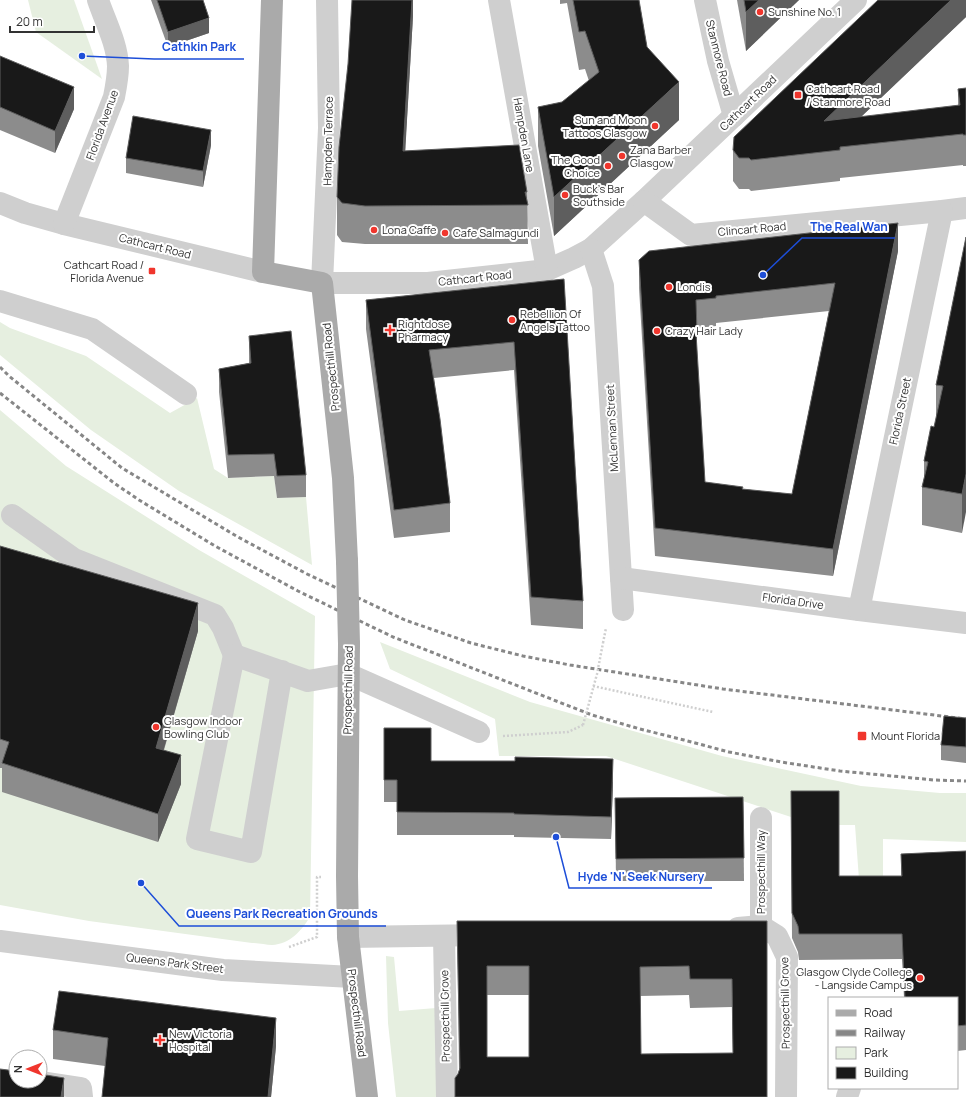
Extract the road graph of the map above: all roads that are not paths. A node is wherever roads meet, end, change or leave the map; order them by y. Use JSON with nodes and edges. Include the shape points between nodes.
{"nodes":[{"id":1,"x":98,"y":0,"type":"edge"},
{"id":2,"x":272,"y":0,"type":"edge"},
{"id":3,"x":327,"y":0,"type":"edge"},
{"id":4,"x":499,"y":0,"type":"edge"},
{"id":5,"x":705,"y":0,"type":"edge"},
{"id":6,"x":856,"y":0,"type":"edge"},
{"id":7,"x":734,"y":116,"type":"junction"},
{"id":8,"x":644,"y":201,"type":"junction"},
{"id":9,"x":0,"y":205,"type":"edge"},
{"id":10,"x":966,"y":208,"type":"edge"},
{"id":11,"x":942,"y":211,"type":"junction"},
{"id":12,"x":64,"y":224,"type":"junction"},
{"id":13,"x":591,"y":249,"type":"junction"},
{"id":14,"x":547,"y":270,"type":"junction"},
{"id":15,"x":263,"y":272,"type":"junction"},
{"id":16,"x":322,"y":283,"type":"junction"},
{"id":17,"x":0,"y":301,"type":"edge"},
{"id":18,"x":186,"y":394,"type":"dead end"},
{"id":19,"x":12,"y":515,"type":"dead end"},
{"id":20,"x":621,"y":578,"type":"junction"},
{"id":21,"x":623,"y":610,"type":"dead end"},
{"id":22,"x":859,"y":610,"type":"junction"},
{"id":23,"x":966,"y":623,"type":"edge"},
{"id":24,"x":234,"y":655,"type":"junction"},
{"id":25,"x":282,"y":671,"type":"junction"},
{"id":26,"x":348,"y":674,"type":"junction"},
{"id":27,"x":479,"y":732,"type":"road end"},
{"id":28,"x":762,"y":818,"type":"dead end"},
{"id":29,"x":761,"y":926,"type":"junction"},
{"id":30,"x":719,"y":930,"type":"edge"},
{"id":31,"x":507,"y":935,"type":"edge"},
{"id":32,"x":444,"y":936,"type":"junction"},
{"id":33,"x":348,"y":938,"type":"junction"},
{"id":34,"x":0,"y":941,"type":"edge"},
{"id":35,"x":352,"y":977,"type":"junction"},
{"id":36,"x":48,"y":1083,"type":"edge"},
{"id":37,"x":82,"y":1097,"type":"edge"},
{"id":38,"x":367,"y":1097,"type":"edge"},
{"id":39,"x":447,"y":1097,"type":"edge"},
{"id":40,"x":786,"y":1097,"type":"edge"}],
"edges":[{"from":1,"to":12,"type":"street","name":"Florida Avenue","via":[[115,49],[117,80],[114,97]]},
{"from":2,"to":15,"type":"main road"},
{"from":3,"to":16,"type":"street","name":"Hampden Terrace","via":[[329,128]]},
{"from":4,"to":14,"type":"street","name":"Hampden Lane"},
{"from":5,"to":7,"type":"street","name":"Stanmore Road","via":[[718,61]]},
{"from":6,"to":7,"type":"street","name":"Cathcart Road"},
{"from":7,"to":8,"type":"street","name":"Cathcart Road"},
{"from":8,"to":11,"type":"street","name":"Clincart Road","via":[[691,235]]},
{"from":8,"to":13,"type":"street","name":"Cathcart Road"},
{"from":9,"to":12,"type":"street","name":"Cathcart Road"},
{"from":10,"to":11,"type":"street","name":"Clincart Road"},
{"from":11,"to":22,"type":"street","name":"Florida Street"},
{"from":12,"to":15,"type":"street","name":"Cathcart Road"},
{"from":13,"to":14,"type":"street","name":"Cathcart Road"},
{"from":13,"to":20,"type":"street","name":"McLennan Street","via":[[603,286]]},
{"from":14,"to":16,"type":"street","name":"Cathcart Road","via":[[428,283]]},
{"from":15,"to":16,"type":"main road","name":"Cathcart Road"},
{"from":16,"to":26,"type":"main road","name":"Prospecthill Road","bridge":true,"via":[[343,478],[348,561]]},
{"from":17,"to":18,"type":"street","via":[[92,329]]},
{"from":19,"to":24,"type":"street","via":[[74,558],[215,615]]},
{"from":20,"to":21,"type":"street","name":"McLennan Street"},
{"from":20,"to":22,"type":"street","name":"Florida Drive"},
{"from":22,"to":23,"type":"street","name":"Florida Drive"},
{"from":24,"to":25,"type":"street"},
{"from":24,"to":25,"type":"street","via":[[197,839],[251,852]]},
{"from":25,"to":26,"type":"street","via":[[308,681]]},
{"from":26,"to":27,"type":"street"},
{"from":26,"to":33,"type":"main road","name":"Prospecthill Road"},
{"from":28,"to":29,"type":"street","name":"Prospecthill Way"},
{"from":29,"to":30,"type":"street"},
{"from":29,"to":40,"type":"street","name":"Prospecthill Grove","via":[[777,936],[787,957]]},
{"from":31,"to":32,"type":"street"},
{"from":32,"to":33,"type":"street"},
{"from":32,"to":39,"type":"street","name":"Prospecthill Grove"},
{"from":33,"to":35,"type":"main road","name":"Prospecthill Road"},
{"from":34,"to":35,"type":"street","name":"Queens Park Street","via":[[224,970]]},
{"from":35,"to":38,"type":"main road","name":"Prospecthill Road"},
{"from":36,"to":37,"type":"street","via":[[81,1088]]}]}
